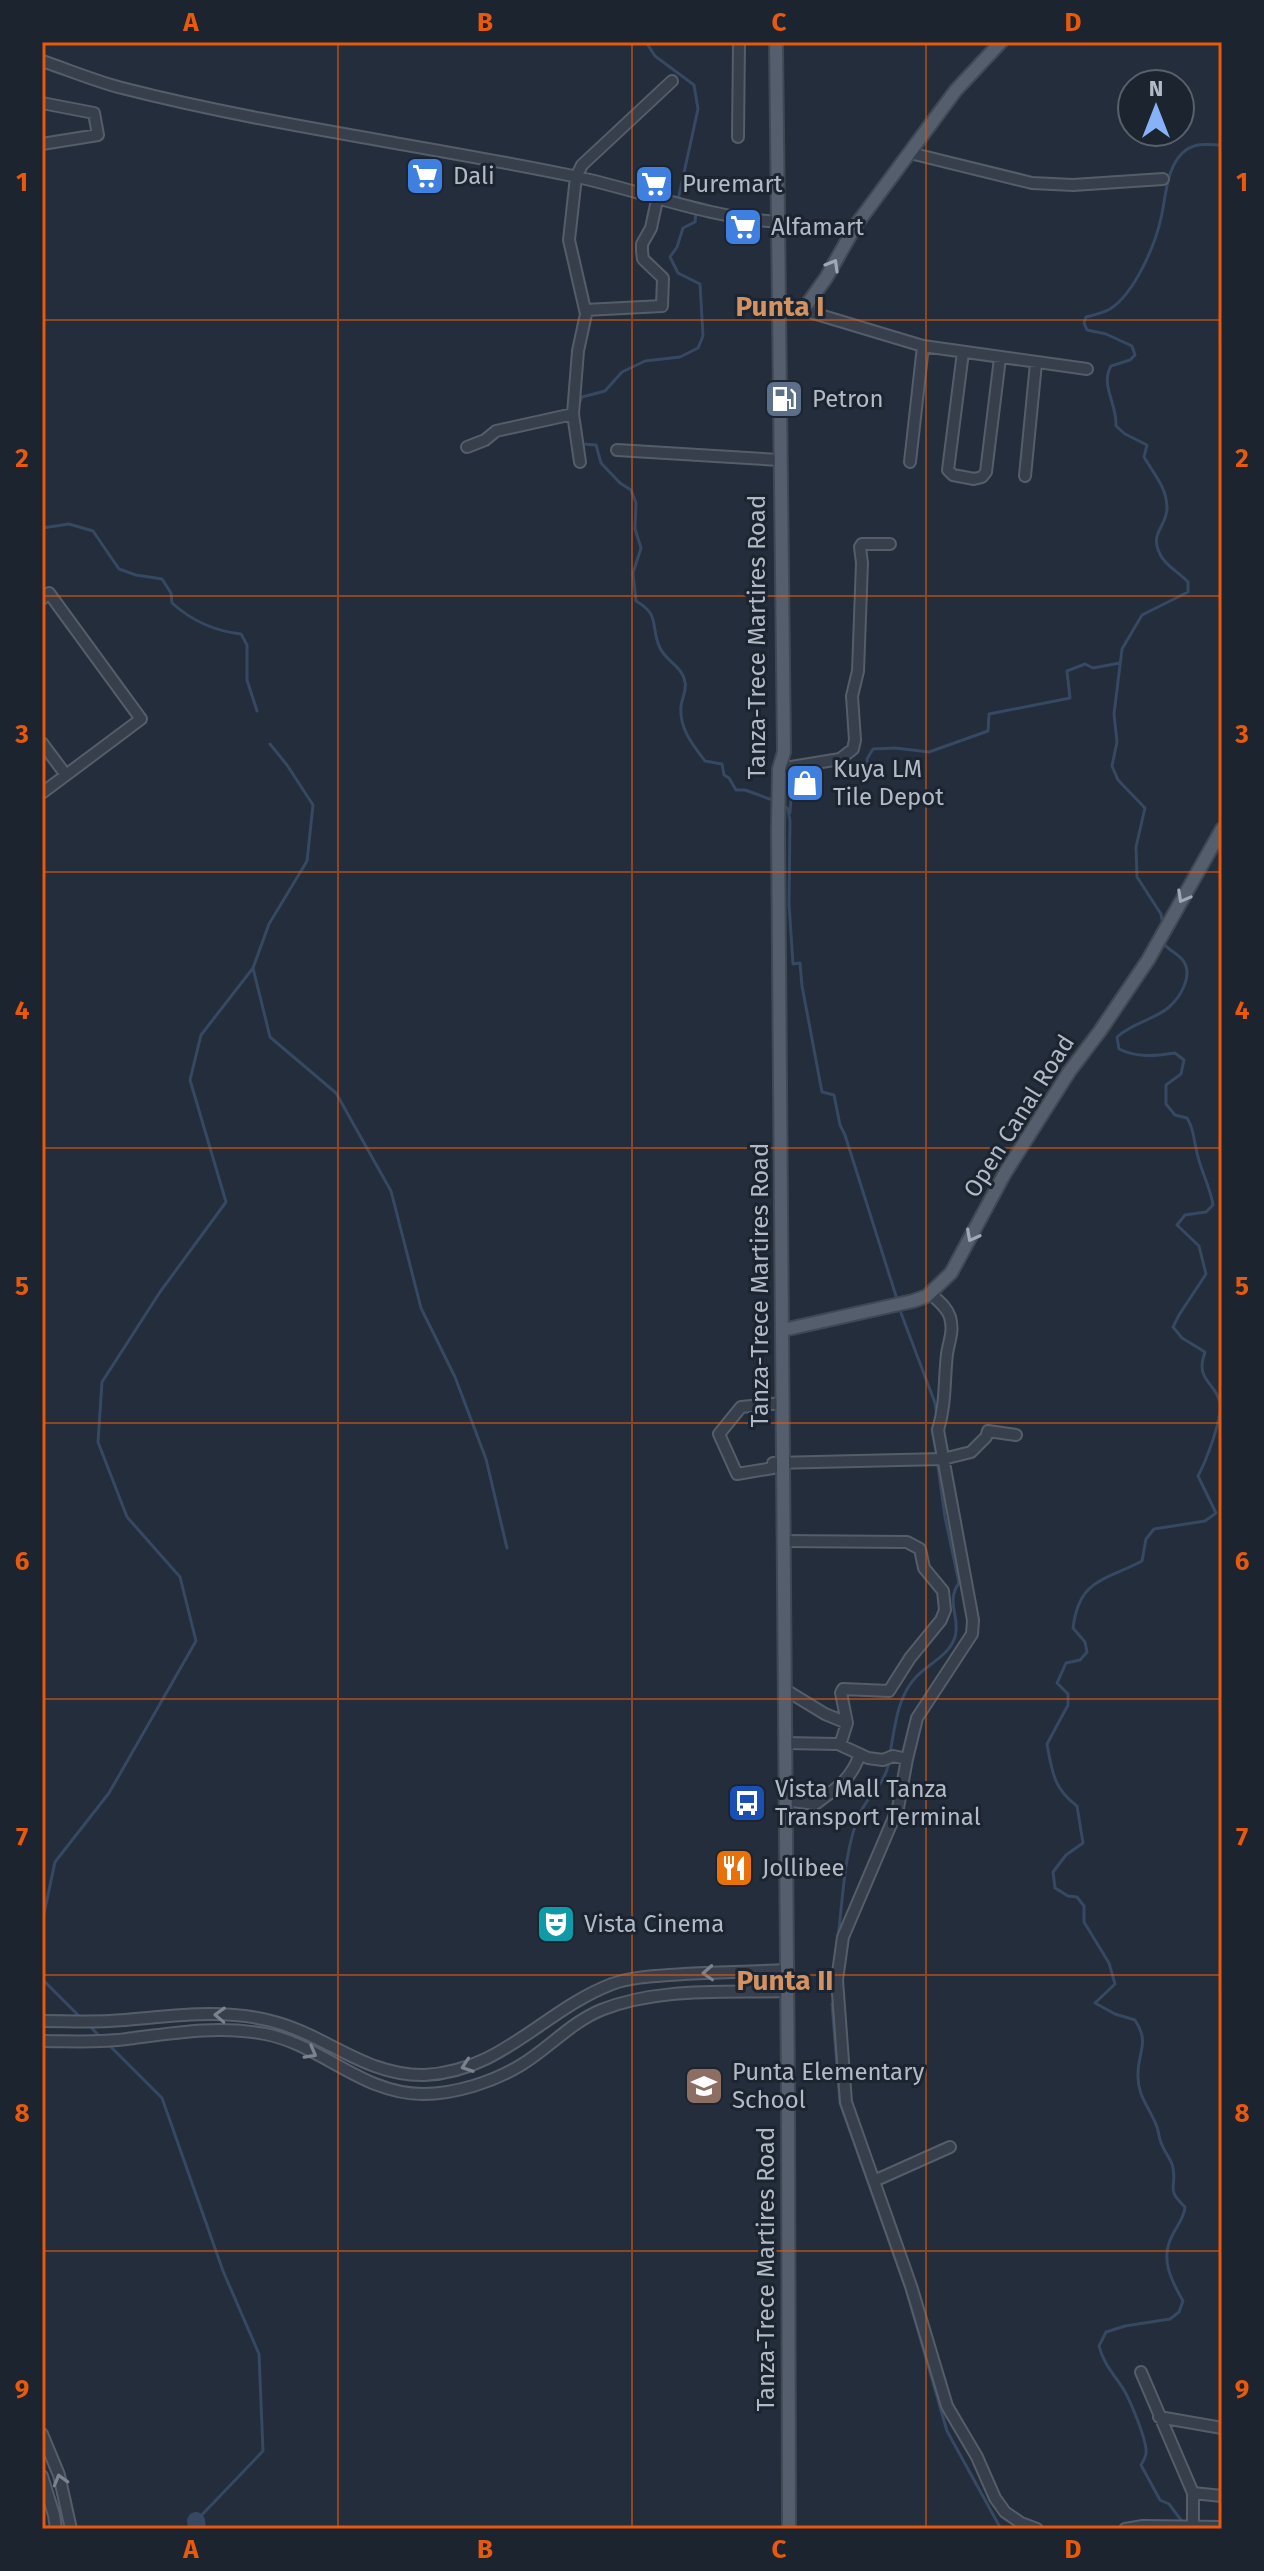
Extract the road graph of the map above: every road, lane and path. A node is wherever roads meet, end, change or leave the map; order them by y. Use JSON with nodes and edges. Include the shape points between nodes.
{"nodes":[{"id":1,"x":739,"y":42,"type":"edge"},
{"id":2,"x":776,"y":42,"type":"edge"},
{"id":3,"x":1001,"y":42,"type":"edge"},
{"id":4,"x":42,"y":61,"type":"edge"},
{"id":5,"x":672,"y":81,"type":"dead end"},
{"id":6,"x":42,"y":103,"type":"edge"},
{"id":7,"x":738,"y":137,"type":"dead end"},
{"id":8,"x":42,"y":144,"type":"edge"},
{"id":9,"x":910,"y":153,"type":"junction"},
{"id":10,"x":576,"y":177,"type":"junction"},
{"id":11,"x":1163,"y":179,"type":"dead end"},
{"id":12,"x":657,"y":200,"type":"junction"},
{"id":13,"x":780,"y":222,"type":"junction"},
{"id":14,"x":779,"y":309,"type":"junction"},
{"id":15,"x":585,"y":310,"type":"junction"},
{"id":16,"x":803,"y":310,"type":"junction"},
{"id":17,"x":923,"y":346,"type":"junction"},
{"id":18,"x":963,"y":352,"type":"junction"},
{"id":19,"x":1000,"y":358,"type":"junction"},
{"id":20,"x":1036,"y":363,"type":"junction"},
{"id":21,"x":1087,"y":369,"type":"dead end"},
{"id":22,"x":573,"y":414,"type":"junction"},
{"id":23,"x":467,"y":447,"type":"dead end"},
{"id":24,"x":617,"y":450,"type":"dead end"},
{"id":25,"x":779,"y":460,"type":"junction"},
{"id":26,"x":580,"y":462,"type":"dead end"},
{"id":27,"x":910,"y":462,"type":"dead end"},
{"id":28,"x":1025,"y":476,"type":"dead end"},
{"id":29,"x":890,"y":544,"type":"dead end"},
{"id":30,"x":42,"y":599,"type":"edge"},
{"id":31,"x":42,"y":743,"type":"edge"},
{"id":32,"x":779,"y":769,"type":"junction"},
{"id":33,"x":66,"y":775,"type":"junction"},
{"id":34,"x":43,"y":790,"type":"edge"},
{"id":35,"x":1222,"y":829,"type":"edge"},
{"id":36,"x":930,"y":1293,"type":"junction"},
{"id":37,"x":783,"y":1330,"type":"junction"},
{"id":38,"x":782,"y":1403,"type":"junction"},
{"id":39,"x":1016,"y":1435,"type":"dead end"},
{"id":40,"x":943,"y":1459,"type":"junction"},
{"id":41,"x":783,"y":1463,"type":"junction"},
{"id":42,"x":783,"y":1541,"type":"junction"},
{"id":43,"x":784,"y":1689,"type":"junction"},
{"id":44,"x":847,"y":1723,"type":"junction"},
{"id":45,"x":785,"y":1743,"type":"junction"},
{"id":46,"x":840,"y":1745,"type":"junction"},
{"id":47,"x":860,"y":1754,"type":"junction"},
{"id":48,"x":907,"y":1759,"type":"junction"},
{"id":49,"x":785,"y":1800,"type":"junction"},
{"id":50,"x":786,"y":1970,"type":"junction"},
{"id":51,"x":787,"y":1991,"type":"junction"},
{"id":52,"x":42,"y":2021,"type":"edge"},
{"id":53,"x":42,"y":2041,"type":"edge"},
{"id":54,"x":341,"y":2052,"type":"junction"},
{"id":55,"x":334,"y":2065,"type":"junction"},
{"id":56,"x":950,"y":2147,"type":"dead end"},
{"id":57,"x":874,"y":2181,"type":"junction"},
{"id":58,"x":1141,"y":2372,"type":"dead end"},
{"id":59,"x":1159,"y":2417,"type":"junction"},
{"id":60,"x":1222,"y":2428,"type":"edge"},
{"id":61,"x":42,"y":2434,"type":"edge"},
{"id":62,"x":42,"y":2476,"type":"edge"},
{"id":63,"x":1193,"y":2493,"type":"junction"},
{"id":64,"x":1222,"y":2496,"type":"edge"},
{"id":65,"x":1193,"y":2526,"type":"junction"},
{"id":66,"x":1222,"y":2527,"type":"edge"},
{"id":67,"x":56,"y":2529,"type":"edge"},
{"id":68,"x":71,"y":2529,"type":"edge"},
{"id":69,"x":789,"y":2529,"type":"edge"},
{"id":70,"x":1037,"y":2529,"type":"edge"},
{"id":71,"x":1125,"y":2529,"type":"edge"}],
"edges":[{"from":1,"to":7,"type":"street"},
{"from":2,"to":13,"type":"main road","name":"Tanza-Trece Martires Road"},
{"from":3,"to":9,"type":"main road","via":[[956,90]]},
{"from":4,"to":10,"type":"street","via":[[119,87],[262,120]]},
{"from":5,"to":10,"type":"street","via":[[582,165]]},
{"from":6,"to":8,"type":"street","via":[[94,113],[98,135]]},
{"from":9,"to":11,"type":"street","via":[[1032,183]]},
{"from":16,"to":9,"type":"main road","one_way":true,"via":[[856,225]]},
{"from":10,"to":12,"type":"street"},
{"from":10,"to":15,"type":"street","via":[[569,240]]},
{"from":12,"to":13,"type":"street","via":[[742,220]]},
{"from":12,"to":15,"type":"street","via":[[642,251],[647,264],[663,278],[662,306]]},
{"from":13,"to":14,"type":"main road","name":"Tanza-Trece Martires Road"},
{"from":14,"to":16,"type":"main road"},
{"from":14,"to":25,"type":"main road","name":"Tanza-Trece Martires Road"},
{"from":15,"to":22,"type":"street"},
{"from":16,"to":17,"type":"street"},
{"from":17,"to":18,"type":"street"},
{"from":17,"to":27,"type":"street"},
{"from":18,"to":19,"type":"street"},
{"from":18,"to":19,"type":"street","via":[[948,470],[974,479],[986,472]]},
{"from":19,"to":20,"type":"street"},
{"from":20,"to":21,"type":"street"},
{"from":20,"to":28,"type":"street"},
{"from":22,"to":23,"type":"street","via":[[496,431]]},
{"from":22,"to":26,"type":"street"},
{"from":24,"to":25,"type":"street"},
{"from":25,"to":32,"type":"main road","name":"Tanza-Trece Martires Road","via":[[784,752]]},
{"from":29,"to":32,"type":"street","via":[[860,547],[853,749],[840,759]]},
{"from":30,"to":33,"type":"street","via":[[49,593],[141,719]]},
{"from":31,"to":33,"type":"street"},
{"from":32,"to":37,"type":"main road","name":"Tanza-Trece Martires Road"},
{"from":33,"to":34,"type":"street"},
{"from":35,"to":36,"type":"main road","name":"Open Canal Road","one_way":true,"via":[[1148,960],[1005,1173],[951,1273]]},
{"from":36,"to":37,"type":"main road"},
{"from":36,"to":40,"type":"street","via":[[949,1313],[952,1330],[938,1430]]},
{"from":37,"to":38,"type":"main road","name":"Tanza-Trece Martires Road"},
{"from":38,"to":41,"type":"main road","name":"Tanza-Trece Martires Road"},
{"from":38,"to":41,"type":"street","via":[[741,1407],[719,1434],[737,1474]]},
{"from":39,"to":40,"type":"street","via":[[988,1431],[977,1448]]},
{"from":40,"to":41,"type":"street"},
{"from":40,"to":48,"type":"street","via":[[972,1634],[917,1718]]},
{"from":41,"to":42,"type":"main road","name":"Tanza-Trece Martires Road"},
{"from":42,"to":43,"type":"main road","name":"Tanza-Trece Martires Road"},
{"from":42,"to":44,"type":"street","via":[[907,1542],[920,1549],[924,1568],[943,1591],[941,1620],[889,1691],[843,1689]]},
{"from":43,"to":44,"type":"street"},
{"from":43,"to":45,"type":"main road","name":"Tanza-Trece Martires Road"},
{"from":44,"to":46,"type":"street"},
{"from":45,"to":46,"type":"street"},
{"from":45,"to":49,"type":"main road","name":"Tanza-Trece Martires Road"},
{"from":46,"to":47,"type":"street"},
{"from":47,"to":48,"type":"street"},
{"from":47,"to":49,"type":"street","via":[[846,1782],[815,1804]]},
{"from":48,"to":57,"type":"street","via":[[898,1808],[843,1937],[837,1980],[846,2102]]},
{"from":49,"to":50,"type":"main road","name":"Tanza-Trece Martires Road"},
{"from":50,"to":51,"type":"main road","name":"Tanza-Trece Martires Road"},
{"from":50,"to":54,"type":"street","one_way":true,"via":[[648,1976],[616,1983],[568,2006],[510,2048],[448,2072],[398,2074]]},
{"from":51,"to":55,"type":"street","via":[[680,1993],[622,2003],[578,2023],[521,2065],[450,2091],[396,2091]]},
{"from":51,"to":69,"type":"main road","name":"Tanza-Trece Martires Road"},
{"from":54,"to":52,"type":"street","one_way":true,"via":[[290,2027],[247,2017],[184,2014]]},
{"from":53,"to":55,"type":"street","one_way":true,"via":[[246,2031],[285,2040]]},
{"from":54,"to":55,"type":"street"},
{"from":56,"to":57,"type":"street"},
{"from":57,"to":70,"type":"street","via":[[947,2406],[1005,2512]]},
{"from":58,"to":59,"type":"street"},
{"from":59,"to":60,"type":"street"},
{"from":59,"to":63,"type":"street"},
{"from":68,"to":61,"type":"street","one_way":true,"via":[[59,2475]]},
{"from":62,"to":67,"type":"street"},
{"from":63,"to":64,"type":"street"},
{"from":63,"to":65,"type":"street"},
{"from":65,"to":66,"type":"street"},
{"from":65,"to":71,"type":"street"}]}
